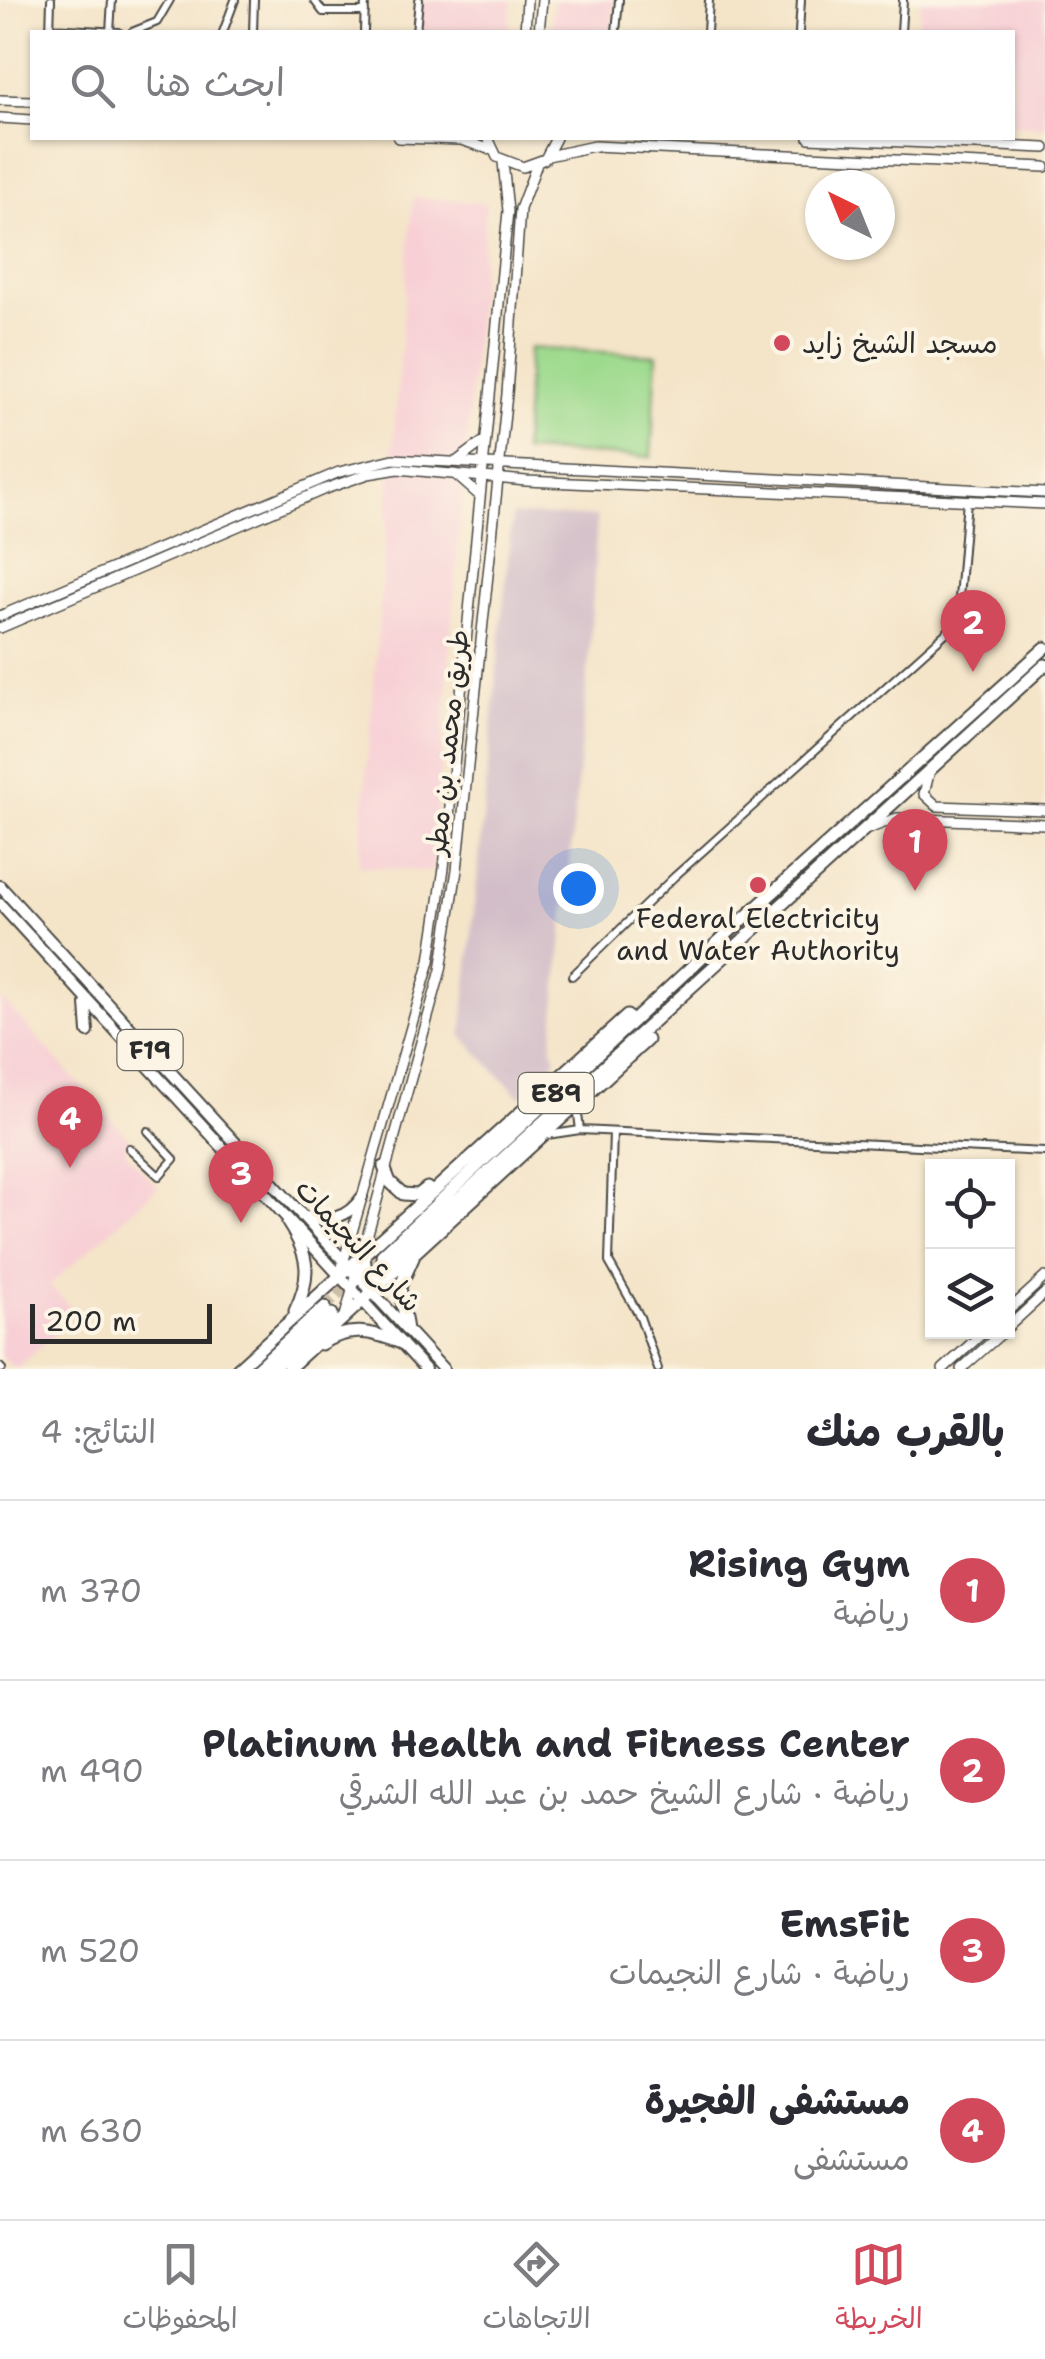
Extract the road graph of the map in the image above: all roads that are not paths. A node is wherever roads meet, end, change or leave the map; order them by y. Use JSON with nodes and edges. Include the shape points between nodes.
{"nodes":[{"id":1,"x":52,"y":0,"type":"edge"},
{"id":2,"x":112,"y":0,"type":"edge"},
{"id":3,"x":170,"y":0,"type":"edge"},
{"id":4,"x":235,"y":0,"type":"edge"},
{"id":5,"x":254,"y":0,"type":"edge"},
{"id":6,"x":314,"y":0,"type":"edge"},
{"id":7,"x":365,"y":0,"type":"edge"},
{"id":8,"x":419,"y":0,"type":"edge"},
{"id":9,"x":528,"y":0,"type":"edge"},
{"id":10,"x":542,"y":0,"type":"edge"},
{"id":11,"x":619,"y":0,"type":"edge"},
{"id":12,"x":709,"y":0,"type":"edge"},
{"id":13,"x":800,"y":0,"type":"edge"},
{"id":14,"x":903,"y":0,"type":"edge"},
{"id":15,"x":365,"y":12,"type":"junction"},
{"id":16,"x":50,"y":30,"type":"edge"},
{"id":17,"x":110,"y":30,"type":"edge"},
{"id":18,"x":137,"y":30,"type":"edge"},
{"id":19,"x":224,"y":30,"type":"edge"},
{"id":20,"x":253,"y":30,"type":"edge"},
{"id":21,"x":364,"y":30,"type":"edge"},
{"id":22,"x":416,"y":30,"type":"edge"},
{"id":23,"x":525,"y":30,"type":"edge"},
{"id":24,"x":539,"y":30,"type":"edge"},
{"id":25,"x":616,"y":30,"type":"edge"},
{"id":26,"x":707,"y":30,"type":"edge"},
{"id":27,"x":799,"y":30,"type":"edge"},
{"id":28,"x":902,"y":30,"type":"edge"},
{"id":29,"x":0,"y":100,"type":"edge"},
{"id":30,"x":30,"y":101,"type":"edge"},
{"id":31,"x":0,"y":118,"type":"edge"},
{"id":32,"x":30,"y":120,"type":"edge"},
{"id":33,"x":460,"y":140,"type":"edge"},
{"id":34,"x":489,"y":140,"type":"edge"},
{"id":35,"x":555,"y":140,"type":"edge"},
{"id":36,"x":907,"y":140,"type":"edge"},
{"id":37,"x":1045,"y":148,"type":"edge"},
{"id":38,"x":492,"y":150,"type":"junction"},
{"id":39,"x":548,"y":156,"type":"junction"},
{"id":40,"x":503,"y":162,"type":"junction"},
{"id":41,"x":537,"y":164,"type":"junction"},
{"id":42,"x":1045,"y":167,"type":"edge"},
{"id":43,"x":486,"y":439,"type":"junction"},
{"id":44,"x":500,"y":440,"type":"junction"},
{"id":45,"x":482,"y":463,"type":"junction"},
{"id":46,"x":497,"y":464,"type":"junction"},
{"id":47,"x":454,"y":467,"type":"junction"},
{"id":48,"x":520,"y":467,"type":"junction"},
{"id":49,"x":617,"y":473,"type":"junction"},
{"id":50,"x":482,"y":476,"type":"junction"},
{"id":51,"x":496,"y":477,"type":"junction"},
{"id":52,"x":518,"y":480,"type":"junction"},
{"id":53,"x":764,"y":480,"type":"junction"},
{"id":54,"x":610,"y":484,"type":"junction"},
{"id":55,"x":870,"y":484,"type":"junction"},
{"id":56,"x":754,"y":491,"type":"junction"},
{"id":57,"x":1045,"y":493,"type":"edge"},
{"id":58,"x":480,"y":496,"type":"junction"},
{"id":59,"x":864,"y":496,"type":"junction"},
{"id":60,"x":1018,"y":497,"type":"junction"},
{"id":61,"x":967,"y":500,"type":"junction"},
{"id":62,"x":1045,"y":504,"type":"edge"},
{"id":63,"x":493,"y":505,"type":"junction"},
{"id":64,"x":0,"y":616,"type":"edge"},
{"id":65,"x":0,"y":628,"type":"edge"},
{"id":66,"x":1045,"y":648,"type":"edge"},
{"id":67,"x":1045,"y":662,"type":"edge"},
{"id":68,"x":931,"y":767,"type":"junction"},
{"id":69,"x":960,"y":808,"type":"junction"},
{"id":70,"x":1045,"y":810,"type":"edge"},
{"id":71,"x":953,"y":820,"type":"junction"},
{"id":72,"x":1045,"y":824,"type":"edge"},
{"id":73,"x":857,"y":835,"type":"junction"},
{"id":74,"x":0,"y":886,"type":"edge"},
{"id":75,"x":0,"y":904,"type":"edge"},
{"id":76,"x":730,"y":931,"type":"junction"},
{"id":77,"x":715,"y":968,"type":"junction"},
{"id":78,"x":572,"y":976,"type":"dead end"},
{"id":79,"x":84,"y":999,"type":"junction"},
{"id":80,"x":88,"y":1032,"type":"dead end"},
{"id":81,"x":578,"y":1103,"type":"junction"},
{"id":82,"x":580,"y":1130,"type":"junction"},
{"id":83,"x":148,"y":1132,"type":"dead end"},
{"id":84,"x":613,"y":1132,"type":"junction"},
{"id":85,"x":540,"y":1138,"type":"junction"},
{"id":86,"x":129,"y":1148,"type":"dead end"},
{"id":87,"x":1045,"y":1152,"type":"edge"},
{"id":88,"x":384,"y":1167,"type":"junction"},
{"id":89,"x":460,"y":1167,"type":"junction"},
{"id":90,"x":362,"y":1198,"type":"junction"},
{"id":91,"x":294,"y":1219,"type":"junction"},
{"id":92,"x":421,"y":1246,"type":"junction"},
{"id":93,"x":351,"y":1265,"type":"junction"},
{"id":94,"x":1045,"y":1277,"type":"edge"},
{"id":95,"x":386,"y":1278,"type":"junction"},
{"id":96,"x":321,"y":1292,"type":"junction"},
{"id":97,"x":1045,"y":1293,"type":"edge"},
{"id":98,"x":358,"y":1295,"type":"junction"},
{"id":99,"x":1015,"y":1305,"type":"edge"},
{"id":100,"x":334,"y":1312,"type":"junction"},
{"id":101,"x":1015,"y":1320,"type":"edge"},
{"id":102,"x":286,"y":1324,"type":"junction"},
{"id":103,"x":407,"y":1330,"type":"junction"},
{"id":104,"x":976,"y":1339,"type":"edge"},
{"id":105,"x":994,"y":1339,"type":"edge"},
{"id":106,"x":401,"y":1343,"type":"junction"},
{"id":107,"x":288,"y":1368,"type":"edge"},
{"id":108,"x":237,"y":1369,"type":"edge"},
{"id":109,"x":256,"y":1369,"type":"edge"},
{"id":110,"x":272,"y":1369,"type":"edge"},
{"id":111,"x":426,"y":1369,"type":"edge"},
{"id":112,"x":443,"y":1369,"type":"edge"},
{"id":113,"x":658,"y":1369,"type":"edge"},
{"id":114,"x":943,"y":1369,"type":"edge"},
{"id":115,"x":961,"y":1369,"type":"edge"}],
"edges":[{"from":1,"to":16,"type":"street"},
{"from":2,"to":17,"type":"street"},
{"from":3,"to":18,"type":"street","via":[[157,22]]},
{"from":4,"to":19,"type":"street"},
{"from":5,"to":20,"type":"street"},
{"from":6,"to":15,"type":"street","via":[[323,12]]},
{"from":7,"to":15,"type":"street"},
{"from":8,"to":22,"type":"street"},
{"from":9,"to":23,"type":"street"},
{"from":10,"to":24,"type":"street"},
{"from":11,"to":25,"type":"street"},
{"from":12,"to":26,"type":"street"},
{"from":13,"to":27,"type":"street"},
{"from":14,"to":28,"type":"street"},
{"from":15,"to":21,"type":"street"},
{"from":29,"to":30,"type":"street"},
{"from":31,"to":32,"type":"street"},
{"from":33,"to":38,"type":"street"},
{"from":34,"to":38,"type":"street"},
{"from":35,"to":39,"type":"street"},
{"from":36,"to":37,"type":"street"},
{"from":38,"to":40,"type":"street"},
{"from":39,"to":41,"type":"street"},
{"from":39,"to":42,"type":"street","via":[[594,146]]},
{"from":40,"to":41,"type":"street"},
{"from":40,"to":43,"type":"street","name":"طريق محمد بن مطر","via":[[508,212]]},
{"from":41,"to":44,"type":"street","name":"طريق محمد بن مطر","via":[[520,209]]},
{"from":43,"to":45,"type":"street","name":"طريق محمد بن مطر"},
{"from":43,"to":47,"type":"street"},
{"from":44,"to":46,"type":"street","name":"طريق محمد بن مطر"},
{"from":44,"to":48,"type":"street"},
{"from":45,"to":46,"type":"street"},
{"from":45,"to":47,"type":"street"},
{"from":45,"to":50,"type":"street","name":"طريق محمد بن مطر"},
{"from":46,"to":48,"type":"street"},
{"from":46,"to":51,"type":"street","name":"طريق محمد بن مطر"},
{"from":47,"to":50,"type":"street"},
{"from":47,"to":58,"type":"street"},
{"from":47,"to":64,"type":"street","via":[[393,459],[352,467]]},
{"from":47,"to":65,"type":"street","via":[[368,474]]},
{"from":48,"to":49,"type":"street"},
{"from":49,"to":53,"type":"street"},
{"from":49,"to":54,"type":"street"},
{"from":50,"to":51,"type":"street"},
{"from":50,"to":58,"type":"street","name":"طريق محمد بن مطر"},
{"from":51,"to":52,"type":"street"},
{"from":51,"to":63,"type":"street","name":"طريق محمد بن مطر"},
{"from":52,"to":54,"type":"street"},
{"from":52,"to":63,"type":"street"},
{"from":53,"to":55,"type":"street"},
{"from":53,"to":56,"type":"street","via":[[766,486]]},
{"from":54,"to":56,"type":"street"},
{"from":55,"to":59,"type":"street"},
{"from":55,"to":60,"type":"street"},
{"from":56,"to":59,"type":"street"},
{"from":57,"to":60,"type":"street"},
{"from":58,"to":90,"type":"street","name":"طريق محمد بن مطر","via":[[430,962]]},
{"from":59,"to":61,"type":"street"},
{"from":60,"to":61,"type":"street"},
{"from":60,"to":62,"type":"street"},
{"from":61,"to":78,"type":"street","via":[[957,623]]},
{"from":63,"to":88,"type":"street","name":"طريق محمد بن مطر","via":[[441,970]]},
{"from":66,"to":76,"type":"highway","number":"E89"},
{"from":67,"to":68,"type":"highway","number":"E89"},
{"from":68,"to":69,"type":"street","via":[[926,799]]},
{"from":68,"to":73,"type":"highway","number":"E89"},
{"from":69,"to":70,"type":"street"},
{"from":69,"to":71,"type":"street"},
{"from":71,"to":72,"type":"street"},
{"from":71,"to":73,"type":"street","via":[[892,818]]},
{"from":73,"to":77,"type":"highway","number":"E89"},
{"from":74,"to":91,"type":"main road","name":"شارع النجيمات","number":"F19"},
{"from":75,"to":79,"type":"main road","name":"شارع النجيمات","number":"F19"},
{"from":76,"to":77,"type":"highway","number":"E89","via":[[385,1258]]},
{"from":76,"to":89,"type":"highway"},
{"from":77,"to":81,"type":"highway"},
{"from":79,"to":80,"type":"main road"},
{"from":79,"to":91,"type":"main road","name":"شارع النجيمات","number":"F19"},
{"from":81,"to":82,"type":"street"},
{"from":81,"to":85,"type":"highway"},
{"from":82,"to":84,"type":"street"},
{"from":82,"to":85,"type":"street"},
{"from":83,"to":86,"type":"street","via":[[174,1159],[158,1176]]},
{"from":84,"to":87,"type":"street"},
{"from":84,"to":113,"type":"street","via":[[609,1262],[640,1317]]},
{"from":85,"to":92,"type":"highway"},
{"from":88,"to":89,"type":"highway","via":[[396,1190],[411,1196]]},
{"from":88,"to":93,"type":"street","name":"طريق محمد بن مطر"},
{"from":89,"to":93,"type":"highway"},
{"from":90,"to":91,"type":"main road","via":[[334,1219]]},
{"from":90,"to":93,"type":"street","name":"طريق محمد بن مطر"},
{"from":91,"to":93,"type":"main road","name":"شارع النجيمات","number":"F19"},
{"from":91,"to":102,"type":"highway","via":[[308,1278]]},
{"from":92,"to":95,"type":"highway"},
{"from":92,"to":103,"type":"highway","via":[[400,1287]]},
{"from":93,"to":95,"type":"highway"},
{"from":93,"to":96,"type":"highway"},
{"from":93,"to":98,"type":"main road","name":"شارع النجيمات","number":"F19"},
{"from":93,"to":98,"type":"main road","name":"شارع النجيمات","number":"F19"},
{"from":94,"to":99,"type":"street"},
{"from":95,"to":98,"type":"highway"},
{"from":96,"to":98,"type":"street","via":[[336,1288]]},
{"from":96,"to":102,"type":"highway"},
{"from":97,"to":101,"type":"street"},
{"from":98,"to":100,"type":"highway"},
{"from":98,"to":103,"type":"main road","name":"شارع النجيمات","number":"F19"},
{"from":98,"to":106,"type":"main road","name":"شارع النجيمات","number":"F19"},
{"from":100,"to":107,"type":"highway"},
{"from":100,"to":109,"type":"highway"},
{"from":100,"to":110,"type":"highway"},
{"from":102,"to":108,"type":"highway"},
{"from":103,"to":112,"type":"main road","name":"شارع النجيمات","number":"F19"},
{"from":104,"to":114,"type":"street"},
{"from":105,"to":115,"type":"street"},
{"from":106,"to":107,"type":"highway","via":[[373,1332],[336,1335]]},
{"from":106,"to":111,"type":"main road","name":"شارع النجيمات","number":"F19"}]}
